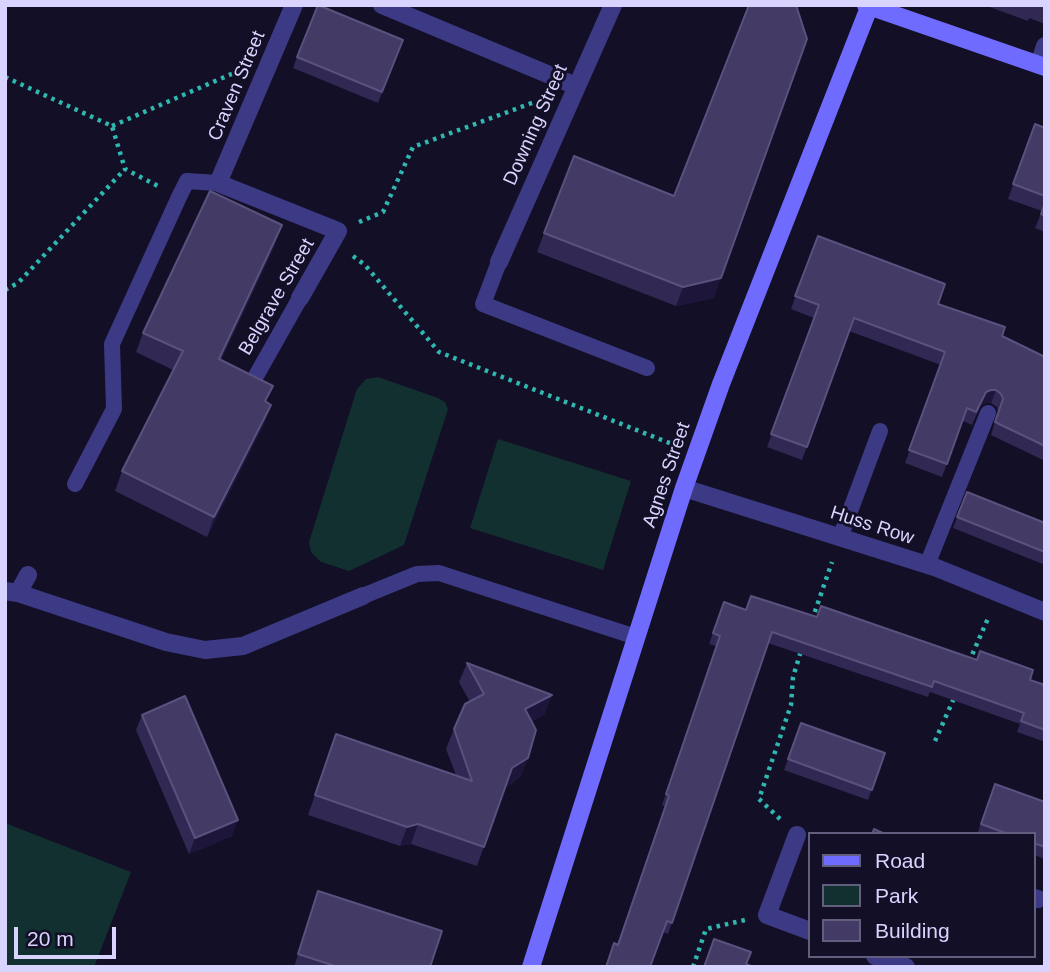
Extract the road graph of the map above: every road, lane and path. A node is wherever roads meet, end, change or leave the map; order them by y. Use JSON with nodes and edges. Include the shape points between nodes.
{"nodes":[{"id":1,"x":294,"y":5,"type":"edge"},
{"id":2,"x":382,"y":5,"type":"edge"},
{"id":3,"x":613,"y":5,"type":"edge"},
{"id":4,"x":869,"y":6,"type":"edge"},
{"id":5,"x":1045,"y":46,"type":"edge"},
{"id":6,"x":1042,"y":66,"type":"edge"},
{"id":7,"x":5,"y":77,"type":"edge"},
{"id":8,"x":263,"y":78,"type":"junction"},
{"id":9,"x":576,"y":86,"type":"junction"},
{"id":10,"x":112,"y":127,"type":"junction"},
{"id":11,"x":125,"y":169,"type":"junction"},
{"id":12,"x":218,"y":183,"type":"junction"},
{"id":13,"x":179,"y":197,"type":"junction"},
{"id":14,"x":335,"y":236,"type":"junction"},
{"id":15,"x":499,"y":262,"type":"joint"},
{"id":16,"x":5,"y":290,"type":"edge"},
{"id":17,"x":300,"y":298,"type":"joint"},
{"id":18,"x":647,"y":369,"type":"dead end"},
{"id":19,"x":252,"y":383,"type":"edge"},
{"id":20,"x":988,"y":413,"type":"edge"},
{"id":21,"x":880,"y":431,"type":"dead end"},
{"id":22,"x":696,"y":453,"type":"junction"},
{"id":23,"x":75,"y":484,"type":"dead end"},
{"id":24,"x":684,"y":488,"type":"junction"},
{"id":25,"x":841,"y":538,"type":"junction"},
{"id":26,"x":927,"y":565,"type":"junction"},
{"id":27,"x":28,"y":575,"type":"dead end"},
{"id":28,"x":12,"y":592,"type":"edge"},
{"id":29,"x":999,"y":593,"type":"junction"},
{"id":30,"x":363,"y":596,"type":"joint"},
{"id":31,"x":1045,"y":612,"type":"edge"},
{"id":32,"x":809,"y":629,"type":"edge"},
{"id":33,"x":636,"y":637,"type":"junction"},
{"id":34,"x":805,"y":641,"type":"edge"},
{"id":35,"x":967,"y":667,"type":"edge"},
{"id":36,"x":957,"y":691,"type":"edge"},
{"id":37,"x":935,"y":741,"type":"dead end"},
{"id":38,"x":797,"y":835,"type":"joint"},
{"id":39,"x":767,"y":915,"type":"junction"},
{"id":40,"x":808,"y":930,"type":"edge"},
{"id":41,"x":881,"y":958,"type":"edge"},
{"id":42,"x":531,"y":967,"type":"edge"},
{"id":43,"x":693,"y":967,"type":"edge"},
{"id":44,"x":906,"y":967,"type":"edge"}],
"edges":[{"from":1,"to":8,"type":"street","name":"Craven Street"},
{"from":2,"to":9,"type":"street"},
{"from":3,"to":9,"type":"street","name":"Downing Street"},
{"from":4,"to":6,"type":"main road"},
{"from":4,"to":22,"type":"main road","name":"Agnes Street"},
{"from":5,"to":6,"type":"street"},
{"from":7,"to":10,"type":"path"},
{"from":8,"to":10,"type":"path","via":[[238,71]]},
{"from":8,"to":12,"type":"street","name":"Craven Street"},
{"from":9,"to":14,"type":"path","via":[[413,147],[383,212]]},
{"from":9,"to":15,"type":"street","name":"Downing Street"},
{"from":10,"to":11,"type":"path"},
{"from":11,"to":13,"type":"path"},
{"from":11,"to":16,"type":"path","via":[[18,283]]},
{"from":12,"to":13,"type":"lane","via":[[187,181]]},
{"from":12,"to":14,"type":"street"},
{"from":13,"to":23,"type":"lane","via":[[112,344],[114,409]]},
{"from":14,"to":17,"type":"street","name":"Belgrave Street"},
{"from":14,"to":22,"type":"path","via":[[439,352]]},
{"from":15,"to":18,"type":"lane","via":[[483,304]]},
{"from":17,"to":19,"type":"lane","name":"Belgrave Street"},
{"from":20,"to":26,"type":"lane"},
{"from":21,"to":25,"type":"lane"},
{"from":22,"to":24,"type":"main road","name":"Agnes Street"},
{"from":24,"to":25,"type":"street","name":"Huss Row"},
{"from":24,"to":33,"type":"main road","name":"Agnes Street"},
{"from":25,"to":26,"type":"street","name":"Huss Row"},
{"from":25,"to":32,"type":"path"},
{"from":26,"to":29,"type":"street","name":"Huss Row"},
{"from":27,"to":28,"type":"street"},
{"from":28,"to":30,"type":"street","via":[[166,642],[205,650],[243,646]]},
{"from":29,"to":31,"type":"street","name":"Huss Row"},
{"from":29,"to":35,"type":"path"},
{"from":30,"to":33,"type":"lane","via":[[417,574],[439,573]]},
{"from":33,"to":42,"type":"main road","name":"Agnes Street"},
{"from":34,"to":38,"type":"path","via":[[793,677],[791,705],[759,799]]},
{"from":36,"to":37,"type":"path"},
{"from":38,"to":39,"type":"street"},
{"from":39,"to":40,"type":"street"},
{"from":39,"to":43,"type":"path","via":[[706,929]]},
{"from":41,"to":44,"type":"street"}]}
